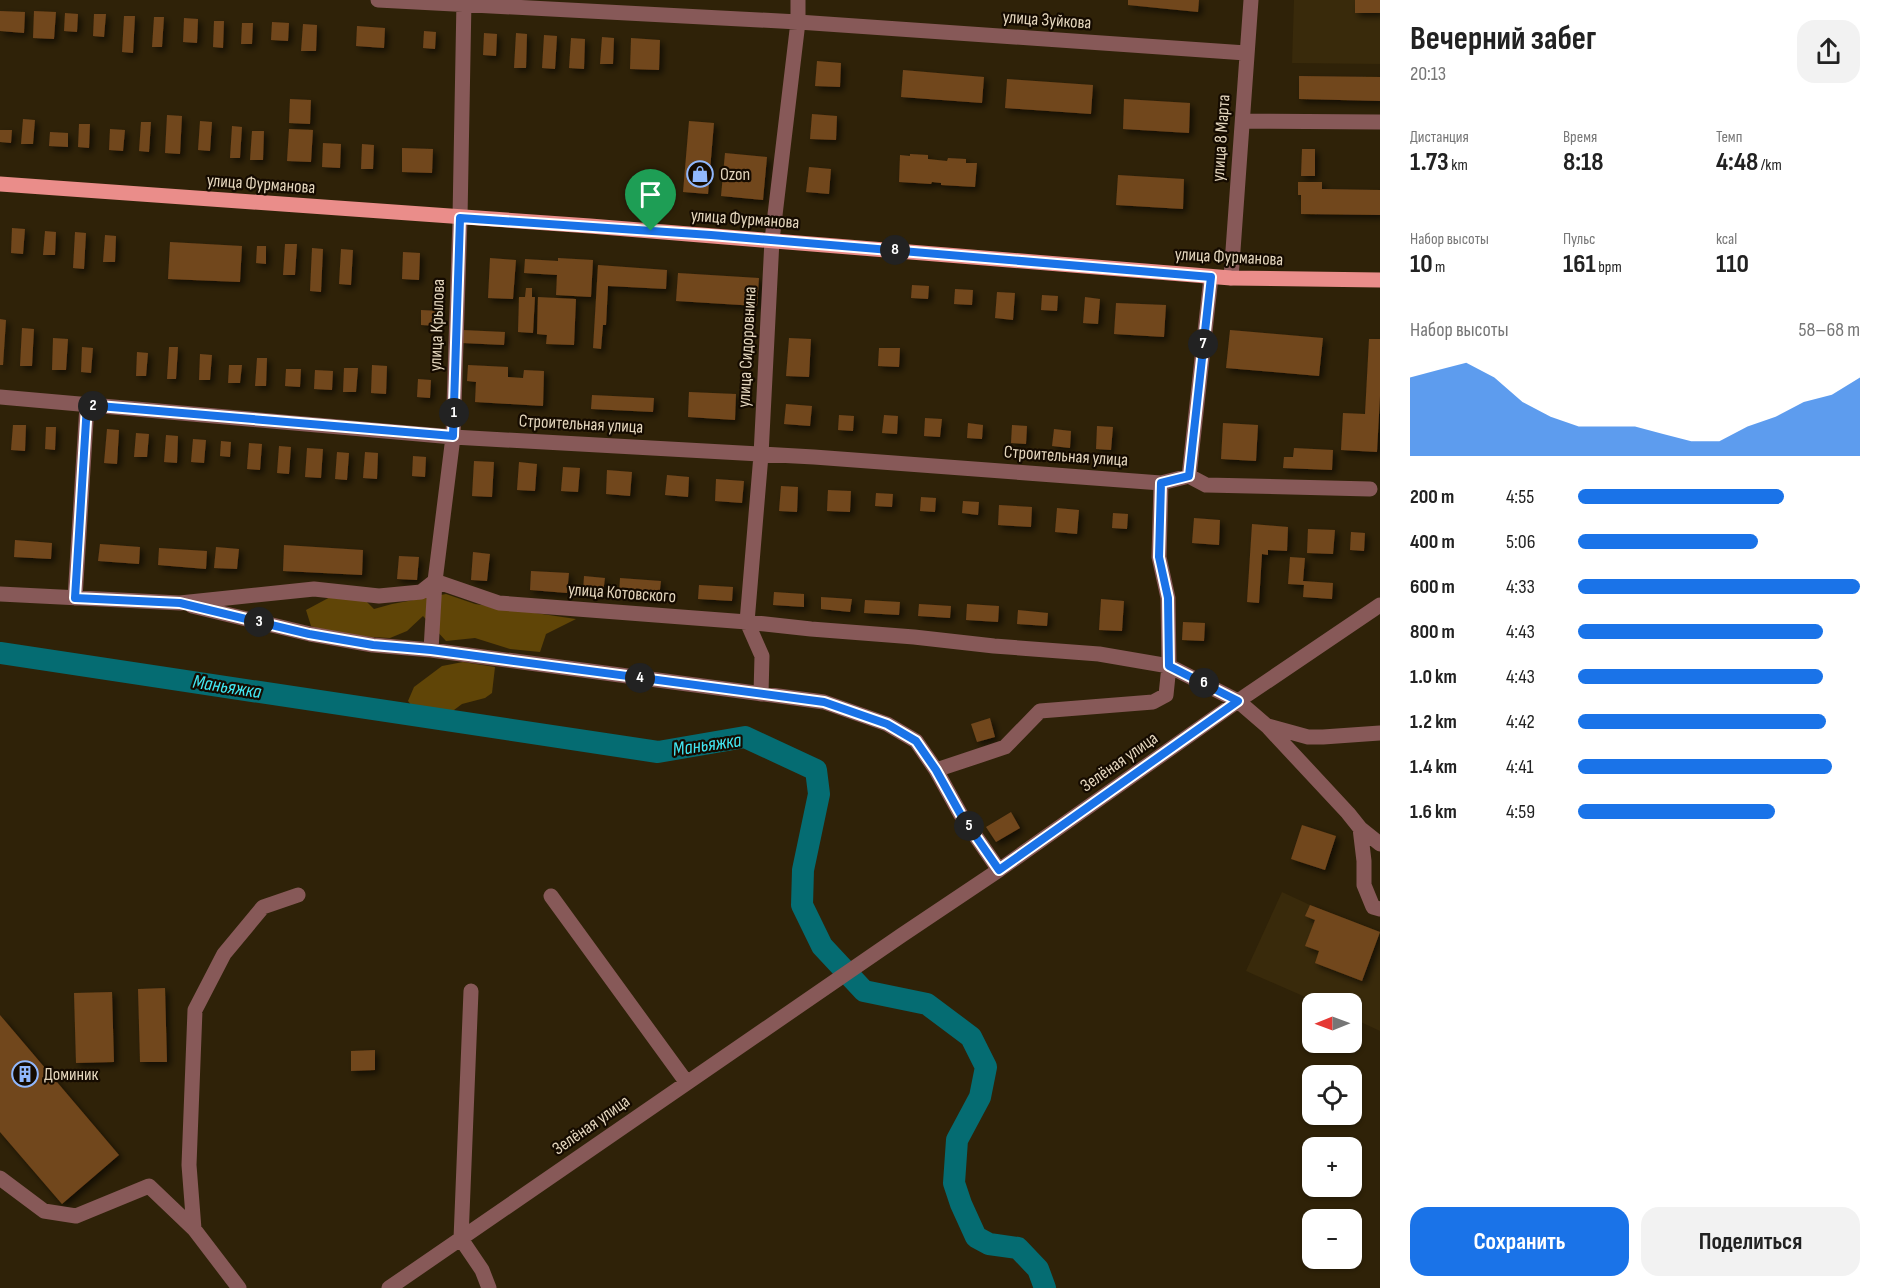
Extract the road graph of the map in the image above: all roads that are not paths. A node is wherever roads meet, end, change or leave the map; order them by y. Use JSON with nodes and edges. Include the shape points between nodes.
{"nodes":[{"id":1,"x":378,"y":0,"type":"edge"},
{"id":2,"x":798,"y":0,"type":"edge"},
{"id":3,"x":1251,"y":0,"type":"edge"},
{"id":4,"x":464,"y":2,"type":"edge"},
{"id":5,"x":798,"y":22,"type":"junction"},
{"id":6,"x":1246,"y":53,"type":"junction"},
{"id":7,"x":1243,"y":121,"type":"junction"},
{"id":8,"x":1380,"y":122,"type":"edge"},
{"id":9,"x":0,"y":184,"type":"edge"},
{"id":10,"x":460,"y":218,"type":"junction"},
{"id":11,"x":772,"y":240,"type":"junction"},
{"id":12,"x":1211,"y":277,"type":"junction"},
{"id":13,"x":1231,"y":278,"type":"junction"},
{"id":14,"x":1380,"y":280,"type":"edge"},
{"id":15,"x":0,"y":397,"type":"edge"},
{"id":16,"x":87,"y":405,"type":"junction"},
{"id":17,"x":453,"y":436,"type":"junction"},
{"id":18,"x":761,"y":454,"type":"junction"},
{"id":19,"x":1189,"y":476,"type":"junction"},
{"id":20,"x":1161,"y":483,"type":"junction"},
{"id":21,"x":1370,"y":489,"type":"dead end"},
{"id":22,"x":435,"y":581,"type":"junction"},
{"id":23,"x":0,"y":594,"type":"edge"},
{"id":24,"x":75,"y":598,"type":"junction"},
{"id":25,"x":180,"y":603,"type":"junction"},
{"id":26,"x":1380,"y":605,"type":"edge"},
{"id":27,"x":747,"y":622,"type":"junction"},
{"id":28,"x":431,"y":650,"type":"junction"},
{"id":29,"x":1169,"y":666,"type":"junction"},
{"id":30,"x":761,"y":694,"type":"junction"},
{"id":31,"x":1238,"y":701,"type":"junction"},
{"id":32,"x":1267,"y":726,"type":"junction"},
{"id":33,"x":1380,"y":733,"type":"edge"},
{"id":34,"x":936,"y":770,"type":"junction"},
{"id":35,"x":1360,"y":828,"type":"junction"},
{"id":36,"x":1380,"y":844,"type":"edge"},
{"id":37,"x":999,"y":870,"type":"junction"},
{"id":38,"x":298,"y":895,"type":"dead end"},
{"id":39,"x":551,"y":896,"type":"dead end"},
{"id":40,"x":1380,"y":909,"type":"edge"},
{"id":41,"x":471,"y":991,"type":"dead end"},
{"id":42,"x":687,"y":1083,"type":"junction"},
{"id":43,"x":0,"y":1178,"type":"edge"},
{"id":44,"x":194,"y":1229,"type":"junction"},
{"id":45,"x":461,"y":1239,"type":"junction"},
{"id":46,"x":239,"y":1288,"type":"edge"},
{"id":47,"x":389,"y":1288,"type":"edge"},
{"id":48,"x":489,"y":1288,"type":"edge"}],
"edges":[{"from":1,"to":4,"type":"street","name":"улица Зуйкова"},
{"from":2,"to":5,"type":"street","name":"улица Сидоровнина"},
{"from":3,"to":6,"type":"street","name":"улица 8 Марта"},
{"from":4,"to":5,"type":"street","name":"улица Зуйкова"},
{"from":4,"to":10,"type":"street","name":"улица Крылова"},
{"from":5,"to":6,"type":"street","name":"улица Зуйкова"},
{"from":5,"to":11,"type":"street","name":"улица Сидоровнина"},
{"from":6,"to":7,"type":"street","name":"улица 8 Марта"},
{"from":7,"to":8,"type":"street"},
{"from":7,"to":13,"type":"street","name":"улица 8 Марта"},
{"from":9,"to":10,"type":"main road","name":"улица Фурманова"},
{"from":10,"to":11,"type":"main road","name":"улица Фурманова"},
{"from":10,"to":17,"type":"street","name":"улица Крылова"},
{"from":11,"to":12,"type":"main road","name":"улица Фурманова"},
{"from":11,"to":18,"type":"street","name":"улица Сидоровнина"},
{"from":12,"to":13,"type":"main road","name":"улица Фурманова"},
{"from":12,"to":19,"type":"street"},
{"from":13,"to":14,"type":"main road","name":"улица Фурманова"},
{"from":15,"to":16,"type":"street","name":"Строительная улица"},
{"from":16,"to":17,"type":"street","name":"Строительная улица"},
{"from":16,"to":24,"type":"street"},
{"from":17,"to":18,"type":"street","name":"Строительная улица"},
{"from":17,"to":22,"type":"street","name":"улица Крылова"},
{"from":18,"to":20,"type":"street","name":"Строительная улица"},
{"from":18,"to":27,"type":"street","name":"улица Сидоровнина"},
{"from":19,"to":20,"type":"street"},
{"from":19,"to":21,"type":"street","via":[[1206,485]]},
{"from":20,"to":29,"type":"street","via":[[1159,557],[1168,598]]},
{"from":22,"to":25,"type":"street","via":[[421,592],[379,596],[314,589]]},
{"from":22,"to":27,"type":"street","name":"улица Котовского","via":[[499,603]]},
{"from":22,"to":28,"type":"street","name":"улица Крылова"},
{"from":23,"to":24,"type":"street"},
{"from":24,"to":25,"type":"street"},
{"from":25,"to":28,"type":"street","via":[[309,634]]},
{"from":26,"to":31,"type":"street","name":"Зелёная улица"},
{"from":27,"to":29,"type":"street","name":"улица Котовского","via":[[1099,654]]},
{"from":27,"to":30,"type":"street","name":"улица Сидоровнина","via":[[762,656]]},
{"from":28,"to":30,"type":"street"},
{"from":29,"to":31,"type":"street","name":"улица Котовского"},
{"from":29,"to":34,"type":"street","via":[[1166,695],[1153,702],[1040,711],[1005,747]]},
{"from":30,"to":34,"type":"street","via":[[824,702],[887,724],[916,741]]},
{"from":31,"to":32,"type":"street","name":"улица Котовского"},
{"from":31,"to":37,"type":"street","name":"Зелёная улица"},
{"from":32,"to":33,"type":"street","via":[[1308,736]]},
{"from":32,"to":35,"type":"street","name":"улица Котовского"},
{"from":34,"to":37,"type":"street"},
{"from":35,"to":36,"type":"street","name":"улица Котовского"},
{"from":35,"to":40,"type":"street","via":[[1364,885],[1373,907]]},
{"from":37,"to":42,"type":"street","name":"Зелёная улица"},
{"from":38,"to":44,"type":"street","via":[[263,907],[224,954],[195,1010],[189,1165]]},
{"from":39,"to":42,"type":"street"},
{"from":41,"to":45,"type":"street"},
{"from":42,"to":45,"type":"street","name":"Зелёная улица"},
{"from":43,"to":44,"type":"street","via":[[44,1211],[76,1216],[150,1186]]},
{"from":44,"to":46,"type":"street"},
{"from":45,"to":47,"type":"street","name":"Зелёная улица"},
{"from":45,"to":48,"type":"street"}]}
